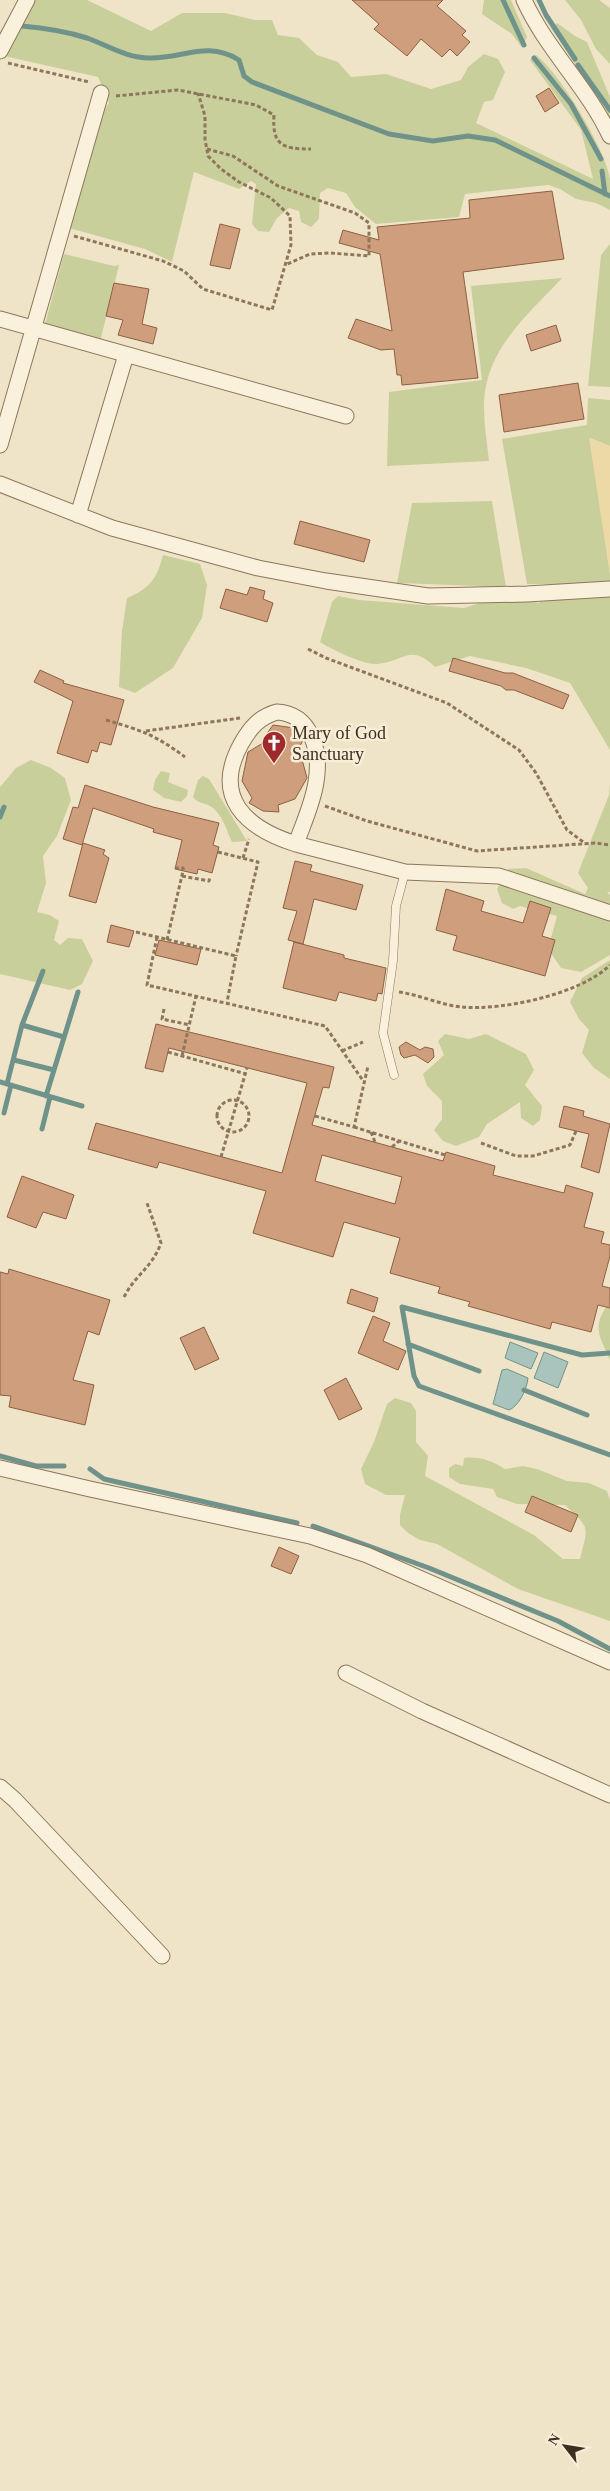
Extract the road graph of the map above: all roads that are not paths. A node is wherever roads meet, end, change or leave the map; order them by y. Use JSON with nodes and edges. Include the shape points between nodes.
{"nodes":[{"id":1,"x":27,"y":0,"type":"edge"},
{"id":2,"x":524,"y":0,"type":"edge"},
{"id":3,"x":0,"y":51,"type":"edge"},
{"id":4,"x":102,"y":93,"type":"road end"},
{"id":5,"x":610,"y":136,"type":"edge"},
{"id":6,"x":0,"y":319,"type":"edge"},
{"id":7,"x":35,"y":329,"type":"junction"},
{"id":8,"x":126,"y":355,"type":"junction"},
{"id":9,"x":346,"y":416,"type":"dead end"},
{"id":10,"x":0,"y":445,"type":"edge"},
{"id":11,"x":0,"y":484,"type":"edge"},
{"id":12,"x":78,"y":515,"type":"junction"},
{"id":13,"x":610,"y":589,"type":"edge"},
{"id":14,"x":296,"y":844,"type":"junction"},
{"id":15,"x":406,"y":872,"type":"junction"},
{"id":16,"x":610,"y":913,"type":"edge"},
{"id":17,"x":394,"y":1075,"type":"dead end"},
{"id":18,"x":0,"y":1468,"type":"edge"},
{"id":19,"x":610,"y":1662,"type":"edge"},
{"id":20,"x":346,"y":1673,"type":"dead end"},
{"id":21,"x":0,"y":1787,"type":"edge"},
{"id":22,"x":610,"y":1796,"type":"edge"},
{"id":23,"x":162,"y":1956,"type":"dead end"}],
"edges":[{"from":1,"to":3,"type":"street"},
{"from":2,"to":5,"type":"street"},
{"from":4,"to":7,"type":"street"},
{"from":6,"to":7,"type":"street"},
{"from":7,"to":8,"type":"street"},
{"from":7,"to":10,"type":"street"},
{"from":8,"to":9,"type":"street"},
{"from":8,"to":12,"type":"street"},
{"from":11,"to":12,"type":"street"},
{"from":12,"to":13,"type":"street","via":[[112,528],[258,568],[428,596]]},
{"from":14,"to":14,"type":"street","via":[[316,782],[317,754],[308,728],[290,713],[277,712],[265,716],[249,730],[232,760],[229,784],[233,802],[244,816],[275,838]]},
{"from":14,"to":15,"type":"street"},
{"from":15,"to":16,"type":"street","via":[[498,876]]},
{"from":15,"to":17,"type":"lane","via":[[396,906],[384,1034]]},
{"from":18,"to":19,"type":"street","via":[[310,1536],[367,1554]]},
{"from":20,"to":22,"type":"street"},
{"from":21,"to":23,"type":"street"}]}
